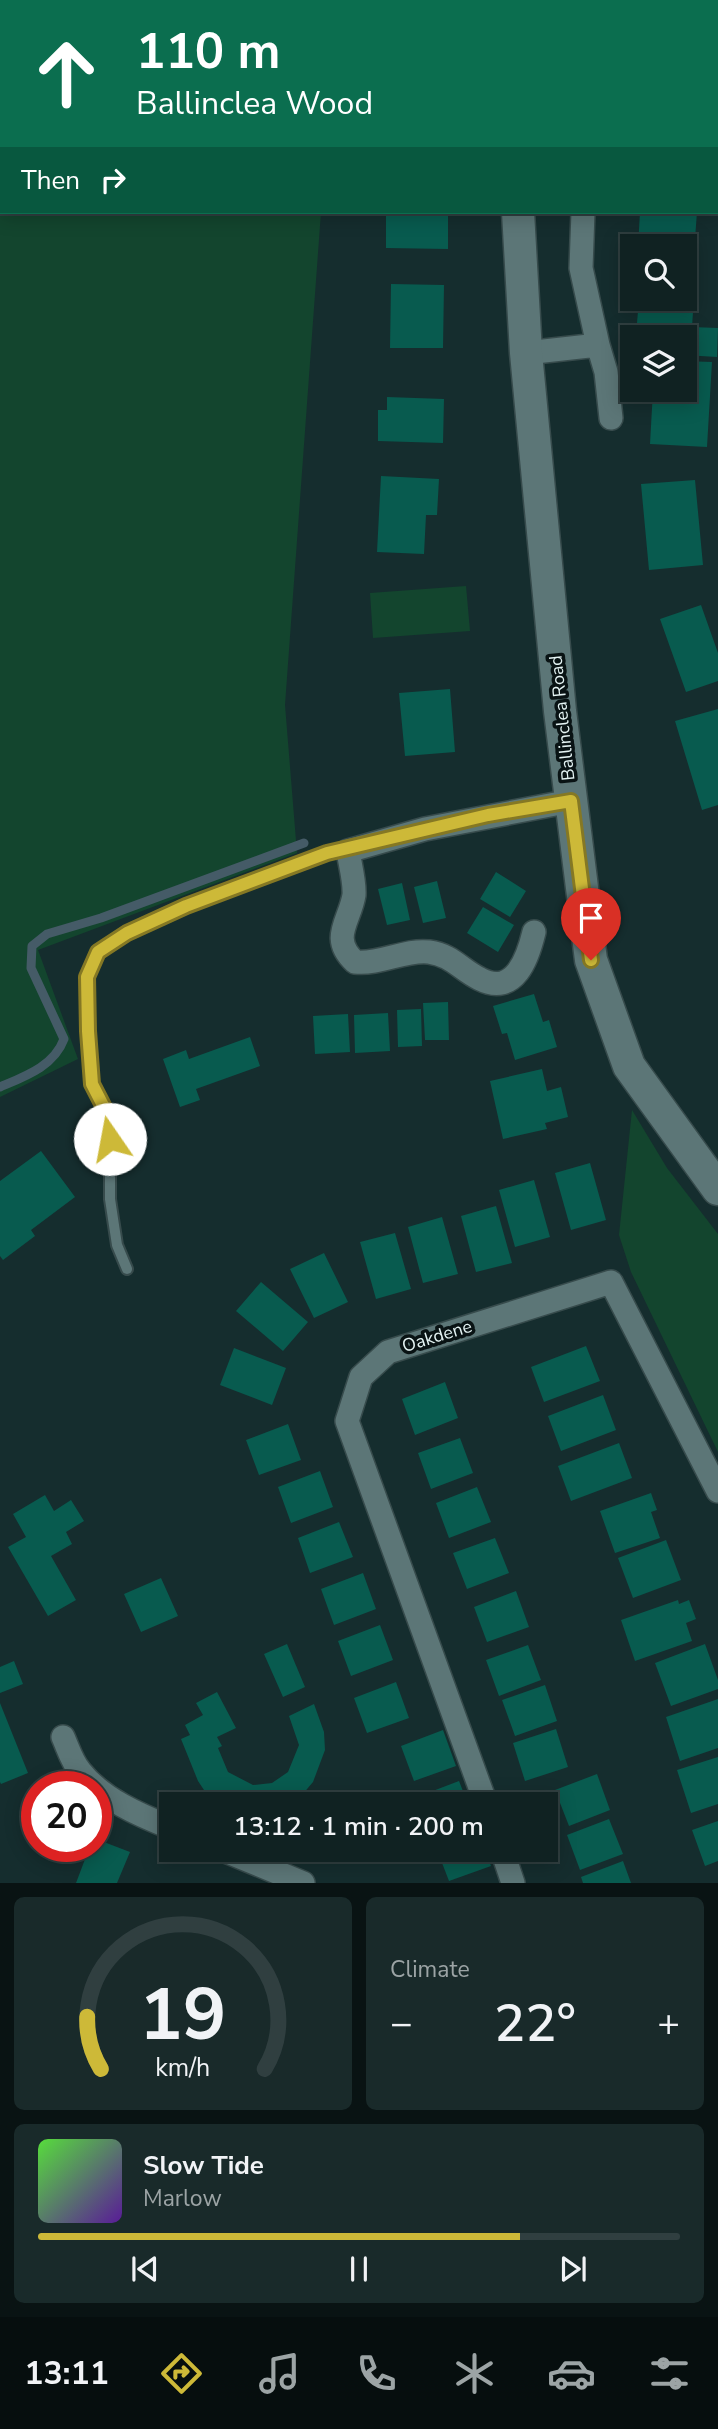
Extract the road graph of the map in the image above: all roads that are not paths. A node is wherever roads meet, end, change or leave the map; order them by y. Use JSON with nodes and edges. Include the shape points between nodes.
{"nodes":[{"id":1,"x":518,"y":214,"type":"edge"},
{"id":2,"x":583,"y":214,"type":"edge"},
{"id":3,"x":598,"y":345,"type":"junction"},
{"id":4,"x":526,"y":353,"type":"junction"},
{"id":5,"x":611,"y":418,"type":"dead end"},
{"id":6,"x":571,"y":801,"type":"junction"},
{"id":7,"x":348,"y":851,"type":"junction"},
{"id":8,"x":534,"y":932,"type":"dead end"},
{"id":9,"x":718,"y":1189,"type":"edge"},
{"id":10,"x":128,"y":1269,"type":"dead end"},
{"id":11,"x":718,"y":1491,"type":"edge"},
{"id":12,"x":63,"y":1737,"type":"dead end"},
{"id":13,"x":482,"y":1792,"type":"edge"},
{"id":14,"x":159,"y":1823,"type":"edge"},
{"id":15,"x":252,"y":1862,"type":"edge"},
{"id":16,"x":506,"y":1862,"type":"edge"},
{"id":17,"x":303,"y":1883,"type":"edge"},
{"id":18,"x":513,"y":1883,"type":"edge"}],
"edges":[{"from":1,"to":4,"type":"street","name":"Ballinclea Road"},
{"from":2,"to":3,"type":"street","via":[[581,268]]},
{"from":3,"to":4,"type":"street"},
{"from":3,"to":5,"type":"street"},
{"from":4,"to":6,"type":"street","name":"Ballinclea Road"},
{"from":6,"to":7,"type":"street","via":[[425,829]]},
{"from":6,"to":9,"type":"street","name":"Ballinclea Road","via":[[591,960],[629,1066]]},
{"from":7,"to":8,"type":"street","via":[[354,895],[343,923],[343,942],[355,962],[369,964],[426,952],[450,957],[481,980],[495,984],[509,981],[520,971]]},
{"from":7,"to":10,"type":"lane","via":[[327,853],[186,906],[98,952],[87,977],[92,1084],[110,1119],[110,1199],[117,1245]]},
{"from":11,"to":13,"type":"street","name":"Oakdene","via":[[611,1282],[388,1352],[361,1377],[347,1422]]},
{"from":12,"to":14,"type":"street","via":[[79,1770],[106,1795]]},
{"from":15,"to":17,"type":"street"},
{"from":16,"to":18,"type":"street"}]}
